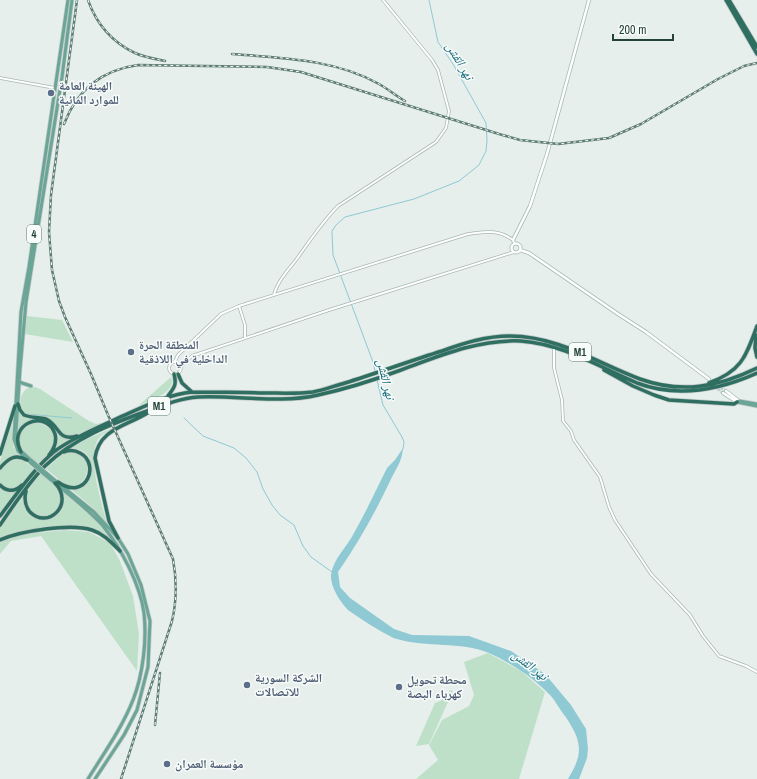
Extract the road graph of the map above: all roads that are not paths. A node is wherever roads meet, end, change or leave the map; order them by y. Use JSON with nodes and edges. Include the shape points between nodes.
{"nodes":[{"id":1,"x":68,"y":0,"type":"edge"},
{"id":2,"x":72,"y":0,"type":"edge"},
{"id":3,"x":383,"y":0,"type":"edge"},
{"id":4,"x":589,"y":0,"type":"edge"},
{"id":5,"x":726,"y":0,"type":"edge"},
{"id":6,"x":729,"y":0,"type":"edge"},
{"id":7,"x":757,"y":47,"type":"edge"},
{"id":8,"x":757,"y":54,"type":"edge"},
{"id":9,"x":0,"y":78,"type":"edge"},
{"id":10,"x":56,"y":89,"type":"junction"},
{"id":11,"x":513,"y":240,"type":"junction"},
{"id":12,"x":514,"y":244,"type":"junction"},
{"id":13,"x":520,"y":250,"type":"junction"},
{"id":14,"x":514,"y":252,"type":"junction"},
{"id":15,"x":274,"y":295,"type":"junction"},
{"id":16,"x":239,"y":306,"type":"junction"},
{"id":17,"x":757,"y":327,"type":"edge"},
{"id":18,"x":245,"y":338,"type":"junction"},
{"id":19,"x":554,"y":347,"type":"junction"},
{"id":20,"x":580,"y":357,"type":"junction"},
{"id":21,"x":757,"y":357,"type":"edge"},
{"id":22,"x":175,"y":361,"type":"junction"},
{"id":23,"x":181,"y":367,"type":"junction"},
{"id":24,"x":757,"y":368,"type":"edge"},
{"id":25,"x":757,"y":373,"type":"edge"},
{"id":26,"x":176,"y":374,"type":"junction"},
{"id":27,"x":708,"y":379,"type":"dead end"},
{"id":28,"x":18,"y":382,"type":"junction"},
{"id":29,"x":704,"y":385,"type":"junction"},
{"id":30,"x":31,"y":386,"type":"dead end"},
{"id":31,"x":192,"y":392,"type":"junction"},
{"id":32,"x":724,"y":392,"type":"tunnel mouth"},
{"id":33,"x":167,"y":397,"type":"junction"},
{"id":34,"x":738,"y":402,"type":"junction"},
{"id":35,"x":17,"y":405,"type":"junction"},
{"id":36,"x":757,"y":405,"type":"edge"},
{"id":37,"x":155,"y":408,"type":"junction"},
{"id":38,"x":84,"y":434,"type":"junction"},
{"id":39,"x":21,"y":452,"type":"junction"},
{"id":40,"x":0,"y":454,"type":"edge"},
{"id":41,"x":58,"y":455,"type":"junction"},
{"id":42,"x":26,"y":460,"type":"junction"},
{"id":43,"x":31,"y":462,"type":"junction"},
{"id":44,"x":40,"y":465,"type":"junction"},
{"id":45,"x":0,"y":468,"type":"edge"},
{"id":46,"x":30,"y":477,"type":"junction"},
{"id":47,"x":56,"y":483,"type":"junction"},
{"id":48,"x":30,"y":484,"type":"junction"},
{"id":49,"x":0,"y":485,"type":"edge"},
{"id":50,"x":0,"y":516,"type":"edge"},
{"id":51,"x":0,"y":525,"type":"edge"},
{"id":52,"x":118,"y":538,"type":"junction"},
{"id":53,"x":0,"y":540,"type":"edge"},
{"id":54,"x":120,"y":550,"type":"junction"},
{"id":55,"x":757,"y":672,"type":"edge"},
{"id":56,"x":88,"y":779,"type":"edge"},
{"id":57,"x":95,"y":779,"type":"edge"}],
"edges":[{"from":1,"to":10,"type":"main road","number":"4"},
{"from":2,"to":28,"type":"main road","number":"4","via":[[26,302]]},
{"from":3,"to":15,"type":"street","via":[[438,70],[450,111],[446,128],[436,142],[338,206],[293,263],[277,286]]},
{"from":4,"to":11,"type":"main road","via":[[547,154],[530,206]]},
{"from":5,"to":8,"type":"highway"},
{"from":6,"to":7,"type":"highway"},
{"from":9,"to":10,"type":"street"},
{"from":10,"to":28,"type":"main road","number":"4","via":[[21,312]]},
{"from":11,"to":12,"type":"street"},
{"from":11,"to":15,"type":"street","via":[[498,232],[468,234]]},
{"from":12,"to":13,"type":"main road","via":[[520,246]]},
{"from":12,"to":14,"type":"main road","via":[[511,247]]},
{"from":13,"to":14,"type":"main road"},
{"from":13,"to":27,"type":"main road","via":[[529,253],[646,332]]},
{"from":14,"to":18,"type":"street"},
{"from":15,"to":16,"type":"street"},
{"from":16,"to":18,"type":"street","via":[[245,325]]},
{"from":16,"to":22,"type":"street","via":[[221,314],[178,355]]},
{"from":17,"to":21,"type":"highway"},
{"from":17,"to":29,"type":"highway","via":[[747,353],[738,367],[729,375]]},
{"from":18,"to":23,"type":"street","via":[[192,356]]},
{"from":19,"to":20,"type":"highway","number":"M1"},
{"from":19,"to":37,"type":"highway","number":"M1","via":[[538,343],[502,341],[427,360],[360,384],[316,396],[286,399],[195,397]]},
{"from":19,"to":55,"type":"street","via":[[554,368],[562,400],[563,421],[600,477],[615,520],[652,574],[690,615],[719,656]]},
{"from":20,"to":25,"type":"highway","number":"M1","via":[[638,383],[677,391],[725,386]]},
{"from":20,"to":34,"type":"highway","via":[[634,386],[669,400],[734,404]]},
{"from":22,"to":23,"type":"street"},
{"from":22,"to":26,"type":"street","via":[[168,367],[169,371]]},
{"from":23,"to":26,"type":"street"},
{"from":24,"to":29,"type":"highway","number":"M1","via":[[722,383]]},
{"from":26,"to":31,"type":"highway"},
{"from":26,"to":33,"type":"highway","via":[[175,386]]},
{"from":28,"to":30,"type":"main road"},
{"from":28,"to":35,"type":"main road","number":"4"},
{"from":29,"to":31,"type":"highway","number":"M1","via":[[682,387],[655,383],[558,343],[510,336],[465,343],[313,392]]},
{"from":31,"to":33,"type":"highway","number":"M1"},
{"from":32,"to":34,"type":"main road"},
{"from":33,"to":38,"type":"highway","number":"M1"},
{"from":34,"to":36,"type":"main road"},
{"from":35,"to":38,"type":"highway","via":[[24,415],[46,419],[65,437]]},
{"from":35,"to":39,"type":"main road","number":"4","via":[[16,439]]},
{"from":35,"to":40,"type":"highway"},
{"from":35,"to":42,"type":"main road","number":"4","via":[[13,432],[15,445]]},
{"from":37,"to":41,"type":"highway","number":"M1","via":[[86,437]]},
{"from":37,"to":52,"type":"highway","via":[[107,434],[96,451],[109,521]]},
{"from":38,"to":44,"type":"highway","number":"M1"},
{"from":39,"to":43,"type":"main road"},
{"from":39,"to":44,"type":"highway","via":[[18,438],[23,427],[33,421],[47,424],[54,433],[56,442],[53,450]]},
{"from":41,"to":47,"type":"highway","via":[[67,451],[78,452],[87,459],[90,470],[86,481],[76,488],[67,488]]},
{"from":41,"to":48,"type":"highway","number":"M1"},
{"from":42,"to":43,"type":"main road","number":"4"},
{"from":42,"to":45,"type":"highway","via":[[18,456],[12,457]]},
{"from":43,"to":47,"type":"main road","bridge":true},
{"from":44,"to":46,"type":"highway","number":"M1"},
{"from":46,"to":49,"type":"highway","via":[[15,490]]},
{"from":46,"to":50,"type":"highway","number":"M1"},
{"from":47,"to":48,"type":"highway","via":[[63,498],[62,504],[55,514],[45,518],[34,515],[26,506],[26,494]]},
{"from":47,"to":52,"type":"main road","via":[[94,512]]},
{"from":47,"to":54,"type":"main road","via":[[93,516]]},
{"from":48,"to":51,"type":"highway","number":"M1"},
{"from":52,"to":57,"type":"main road","via":[[142,585],[150,621],[148,667],[137,710]]},
{"from":53,"to":54,"type":"highway","via":[[31,531],[82,528],[105,537]]},
{"from":54,"to":56,"type":"main road","via":[[135,581],[144,613],[144,661],[134,699]]}]}
